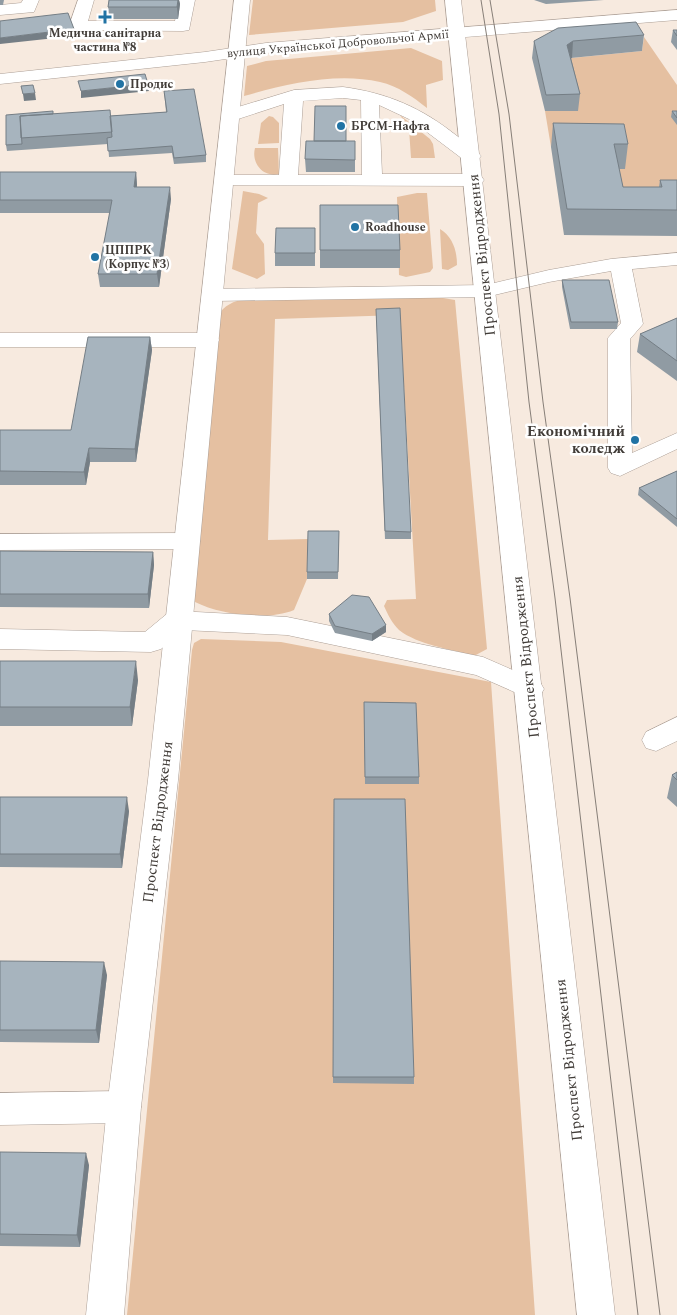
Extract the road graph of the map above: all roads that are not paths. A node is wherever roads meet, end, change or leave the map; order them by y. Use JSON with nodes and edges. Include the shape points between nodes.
{"nodes":[{"id":1,"x":31,"y":0,"type":"edge"},
{"id":2,"x":86,"y":0,"type":"edge"},
{"id":3,"x":187,"y":0,"type":"edge"},
{"id":4,"x":242,"y":0,"type":"edge"},
{"id":5,"x":453,"y":0,"type":"edge"},
{"id":6,"x":0,"y":10,"type":"edge"},
{"id":7,"x":677,"y":15,"type":"edge"},
{"id":8,"x":455,"y":33,"type":"junction"},
{"id":9,"x":238,"y":53,"type":"junction"},
{"id":10,"x":0,"y":79,"type":"edge"},
{"id":11,"x":294,"y":96,"type":"junction"},
{"id":12,"x":370,"y":96,"type":"junction"},
{"id":13,"x":232,"y":115,"type":"junction"},
{"id":14,"x":473,"y":168,"type":"junction"},
{"id":15,"x":225,"y":180,"type":"junction"},
{"id":16,"x":372,"y":180,"type":"junction"},
{"id":17,"x":288,"y":181,"type":"junction"},
{"id":18,"x":677,"y":259,"type":"edge"},
{"id":19,"x":620,"y":264,"type":"junction"},
{"id":20,"x":486,"y":291,"type":"junction"},
{"id":21,"x":214,"y":295,"type":"junction"},
{"id":22,"x":0,"y":340,"type":"edge"},
{"id":23,"x":208,"y":340,"type":"junction"},
{"id":24,"x":677,"y":440,"type":"edge"},
{"id":25,"x":187,"y":541,"type":"junction"},
{"id":26,"x":0,"y":542,"type":"edge"},
{"id":27,"x":178,"y":620,"type":"junction"},
{"id":28,"x":0,"y":639,"type":"edge"},
{"id":29,"x":530,"y":689,"type":"junction"},
{"id":30,"x":124,"y":1107,"type":"junction"},
{"id":31,"x":0,"y":1109,"type":"edge"},
{"id":32,"x":105,"y":1315,"type":"edge"},
{"id":33,"x":596,"y":1315,"type":"edge"}],
"edges":[{"from":1,"to":6,"type":"main road","via":[[28,8]]},
{"from":2,"to":3,"type":"main road","via":[[78,26],[183,26]]},
{"from":4,"to":9,"type":"main road","name":"Проспект Відродження"},
{"from":5,"to":8,"type":"main road","name":"Проспект Відродження"},
{"from":7,"to":8,"type":"main road","name":"вулиця Української Добровольчої Армії"},
{"from":8,"to":9,"type":"main road","name":"вулиця Української Добровольчої Армії"},
{"from":8,"to":14,"type":"main road","name":"Проспект Відродження"},
{"from":9,"to":10,"type":"main road","name":"вулиця Української Добровольчої Армії"},
{"from":9,"to":13,"type":"main road","name":"Проспект Відродження"},
{"from":11,"to":12,"type":"main road","via":[[317,92]]},
{"from":11,"to":13,"type":"main road","via":[[267,101]]},
{"from":11,"to":17,"type":"main road","via":[[299,136]]},
{"from":12,"to":14,"type":"main road","via":[[409,111]]},
{"from":12,"to":16,"type":"main road","via":[[363,136]]},
{"from":13,"to":15,"type":"main road","name":"Проспект Відродження"},
{"from":14,"to":16,"type":"main road"},
{"from":14,"to":20,"type":"main road","name":"Проспект Відродження"},
{"from":15,"to":17,"type":"main road"},
{"from":15,"to":21,"type":"main road","name":"Проспект Відродження"},
{"from":16,"to":17,"type":"main road"},
{"from":18,"to":19,"type":"main road"},
{"from":19,"to":20,"type":"main road"},
{"from":19,"to":24,"type":"main road","via":[[632,324],[619,338],[620,468]]},
{"from":20,"to":21,"type":"main road"},
{"from":20,"to":29,"type":"main road","name":"Проспект Відродження"},
{"from":21,"to":23,"type":"main road","name":"Проспект Відродження"},
{"from":22,"to":23,"type":"main road"},
{"from":23,"to":25,"type":"main road","name":"Проспект Відродження"},
{"from":25,"to":26,"type":"main road"},
{"from":25,"to":27,"type":"main road","name":"Проспект Відродження"},
{"from":27,"to":28,"type":"main road","via":[[151,642]]},
{"from":27,"to":29,"type":"main road","via":[[288,626],[483,667]]},
{"from":27,"to":30,"type":"main road","name":"Проспект Відродження","via":[[163,780]]},
{"from":29,"to":33,"type":"main road","name":"Проспект Відродження"},
{"from":30,"to":31,"type":"main road"},
{"from":30,"to":32,"type":"main road","name":"Проспект Відродження"}]}
